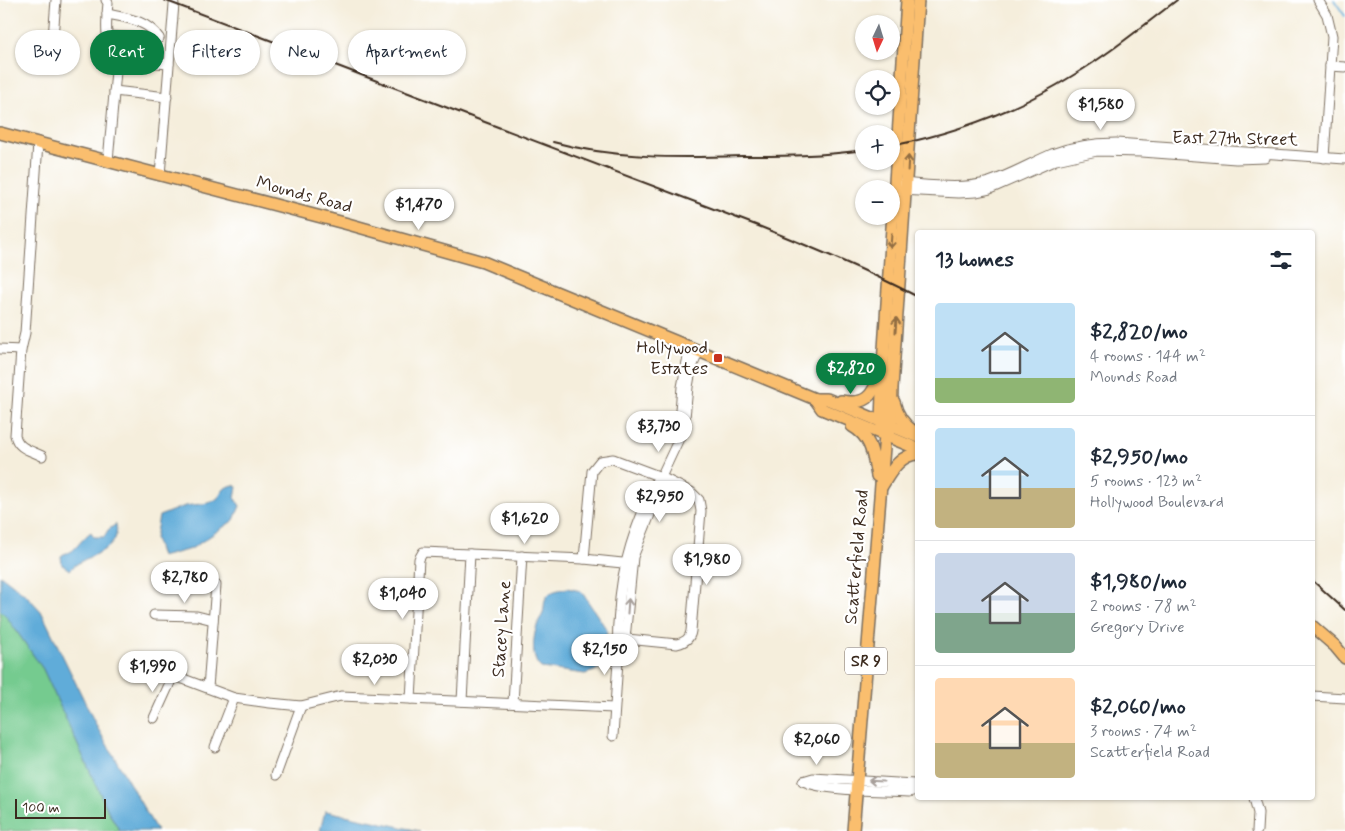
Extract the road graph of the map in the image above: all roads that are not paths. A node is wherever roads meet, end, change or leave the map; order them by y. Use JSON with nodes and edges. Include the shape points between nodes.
{"nodes":[{"id":1,"x":56,"y":0,"type":"edge"},
{"id":2,"x":106,"y":0,"type":"edge"},
{"id":3,"x":907,"y":0,"type":"edge"},
{"id":4,"x":918,"y":0,"type":"edge"},
{"id":5,"x":1318,"y":0,"type":"edge"},
{"id":6,"x":174,"y":4,"type":"dead end"},
{"id":7,"x":107,"y":14,"type":"junction"},
{"id":8,"x":53,"y":30,"type":"edge"},
{"id":9,"x":107,"y":30,"type":"edge"},
{"id":10,"x":151,"y":30,"type":"edge"},
{"id":11,"x":164,"y":64,"type":"edge"},
{"id":12,"x":169,"y":64,"type":"junction"},
{"id":13,"x":1330,"y":66,"type":"junction"},
{"id":14,"x":1345,"y":67,"type":"edge"},
{"id":15,"x":116,"y":75,"type":"edge"},
{"id":16,"x":114,"y":91,"type":"junction"},
{"id":17,"x":167,"y":96,"type":"junction"},
{"id":18,"x":0,"y":133,"type":"edge"},
{"id":19,"x":38,"y":143,"type":"junction"},
{"id":20,"x":1324,"y":158,"type":"junction"},
{"id":21,"x":1345,"y":159,"type":"edge"},
{"id":22,"x":108,"y":161,"type":"junction"},
{"id":23,"x":160,"y":175,"type":"junction"},
{"id":24,"x":901,"y":186,"type":"junction"},
{"id":25,"x":694,"y":348,"type":"junction"},
{"id":26,"x":0,"y":349,"type":"edge"},
{"id":27,"x":21,"y":350,"type":"junction"},
{"id":28,"x":883,"y":364,"type":"junction"},
{"id":29,"x":892,"y":388,"type":"junction"},
{"id":30,"x":825,"y":404,"type":"junction"},
{"id":31,"x":886,"y":428,"type":"junction"},
{"id":32,"x":915,"y":434,"type":"edge"},
{"id":33,"x":915,"y":435,"type":"edge"},
{"id":34,"x":915,"y":447,"type":"edge"},
{"id":35,"x":915,"y":455,"type":"edge"},
{"id":36,"x":42,"y":456,"type":"dead end"},
{"id":37,"x":661,"y":477,"type":"junction"},
{"id":38,"x":880,"y":490,"type":"junction"},
{"id":39,"x":470,"y":554,"type":"junction"},
{"id":40,"x":522,"y":556,"type":"junction"},
{"id":41,"x":584,"y":559,"type":"junction"},
{"id":42,"x":629,"y":564,"type":"junction"},
{"id":43,"x":216,"y":585,"type":"dead end"},
{"id":44,"x":154,"y":615,"type":"dead end"},
{"id":45,"x":213,"y":620,"type":"junction"},
{"id":46,"x":1315,"y":629,"type":"edge"},
{"id":47,"x":620,"y":641,"type":"junction"},
{"id":48,"x":1345,"y":658,"type":"edge"},
{"id":49,"x":139,"y":672,"type":"dead end"},
{"id":50,"x":173,"y":676,"type":"junction"},
{"id":51,"x":208,"y":688,"type":"junction"},
{"id":52,"x":1315,"y":696,"type":"edge"},
{"id":53,"x":234,"y":698,"type":"junction"},
{"id":54,"x":1345,"y":698,"type":"edge"},
{"id":55,"x":411,"y":699,"type":"junction"},
{"id":56,"x":462,"y":701,"type":"junction"},
{"id":57,"x":513,"y":703,"type":"junction"},
{"id":58,"x":301,"y":706,"type":"junction"},
{"id":59,"x":614,"y":708,"type":"junction"},
{"id":60,"x":154,"y":718,"type":"dead end"},
{"id":61,"x":613,"y":736,"type":"dead end"},
{"id":62,"x":215,"y":747,"type":"dead end"},
{"id":63,"x":276,"y":775,"type":"dead end"},
{"id":64,"x":856,"y":785,"type":"junction"},
{"id":65,"x":915,"y":785,"type":"edge"},
{"id":66,"x":1255,"y":800,"type":"edge"},
{"id":67,"x":853,"y":831,"type":"edge"},
{"id":68,"x":1257,"y":831,"type":"edge"}],
"edges":[{"from":1,"to":8,"type":"street"},
{"from":2,"to":7,"type":"street"},
{"from":3,"to":24,"type":"main road","name":"Scatterfield Road","number":"SR 9"},
{"from":24,"to":4,"type":"main road","name":"Scatterfield Road","number":"SR 9","one_way":true},
{"from":5,"to":13,"type":"street","via":[[1330,24]]},
{"from":6,"to":12,"type":"street"},
{"from":7,"to":9,"type":"street"},
{"from":7,"to":10,"type":"street","via":[[140,21]]},
{"from":11,"to":12,"type":"street"},
{"from":12,"to":17,"type":"street"},
{"from":13,"to":14,"type":"street"},
{"from":13,"to":20,"type":"street"},
{"from":15,"to":16,"type":"street"},
{"from":16,"to":17,"type":"street"},
{"from":16,"to":22,"type":"street"},
{"from":17,"to":23,"type":"street"},
{"from":18,"to":19,"type":"main road","name":"Mounds Road"},
{"from":19,"to":22,"type":"main road","name":"Mounds Road"},
{"from":19,"to":27,"type":"street","via":[[25,333]]},
{"from":20,"to":21,"type":"street","name":"East 27th Street"},
{"from":20,"to":24,"type":"street","name":"East 27th Street","via":[[1236,159],[1097,151],[1056,160],[976,192]]},
{"from":22,"to":23,"type":"main road","name":"Mounds Road"},
{"from":23,"to":25,"type":"main road","name":"Mounds Road","via":[[483,262]]},
{"from":24,"to":28,"type":"main road","name":"Scatterfield Road","number":"SR 9","one_way":true},
{"from":29,"to":24,"type":"main road","name":"Scatterfield Road","number":"SR 9","one_way":true},
{"from":25,"to":30,"type":"main road","name":"Mounds Road"},
{"from":25,"to":37,"type":"street","via":[[684,428]]},
{"from":26,"to":27,"type":"street"},
{"from":27,"to":36,"type":"street","via":[[14,435],[20,446]]},
{"from":28,"to":30,"type":"main road","via":[[874,390],[865,400]]},
{"from":28,"to":31,"type":"main road","name":"Scatterfield Road","number":"SR 9"},
{"from":29,"to":31,"type":"main road","name":"Scatterfield Road","number":"SR 9"},
{"from":29,"to":32,"type":"main road","via":[[899,417]]},
{"from":30,"to":31,"type":"main road","name":"Mounds Road"},
{"from":30,"to":38,"type":"main road","via":[[867,438]]},
{"from":31,"to":33,"type":"main road","name":"Mounds Road"},
{"from":31,"to":34,"type":"main road","name":"Mounds Road"},
{"from":31,"to":38,"type":"main road","name":"Scatterfield Road","number":"SR 9"},
{"from":35,"to":38,"type":"main road","via":[[899,463]]},
{"from":37,"to":41,"type":"street","via":[[612,459],[596,464],[592,471]]},
{"from":37,"to":42,"type":"street","via":[[655,483],[635,531]]},
{"from":37,"to":47,"type":"street","via":[[692,492],[700,506],[692,631],[687,640],[677,644]]},
{"from":38,"to":64,"type":"main road","name":"Scatterfield Road","number":"SR 9"},
{"from":39,"to":40,"type":"street"},
{"from":39,"to":55,"type":"street","via":[[427,551],[419,559]]},
{"from":39,"to":56,"type":"street"},
{"from":40,"to":41,"type":"street"},
{"from":40,"to":57,"type":"street","name":"Stacey Lane"},
{"from":41,"to":42,"type":"street"},
{"from":42,"to":47,"type":"street"},
{"from":43,"to":45,"type":"street"},
{"from":44,"to":45,"type":"street","via":[[197,616]]},
{"from":45,"to":51,"type":"street"},
{"from":46,"to":48,"type":"main road"},
{"from":47,"to":59,"type":"street"},
{"from":49,"to":50,"type":"street"},
{"from":50,"to":51,"type":"street"},
{"from":50,"to":60,"type":"street"},
{"from":51,"to":53,"type":"street"},
{"from":52,"to":54,"type":"street"},
{"from":53,"to":58,"type":"street"},
{"from":53,"to":62,"type":"street"},
{"from":55,"to":56,"type":"street"},
{"from":55,"to":58,"type":"street","via":[[341,696]]},
{"from":56,"to":57,"type":"street"},
{"from":57,"to":59,"type":"street"},
{"from":58,"to":63,"type":"street"},
{"from":59,"to":61,"type":"street"},
{"from":64,"to":65,"type":"street"},
{"from":64,"to":67,"type":"main road","name":"Scatterfield Road","number":"SR 9"},
{"from":66,"to":68,"type":"street"}]}
